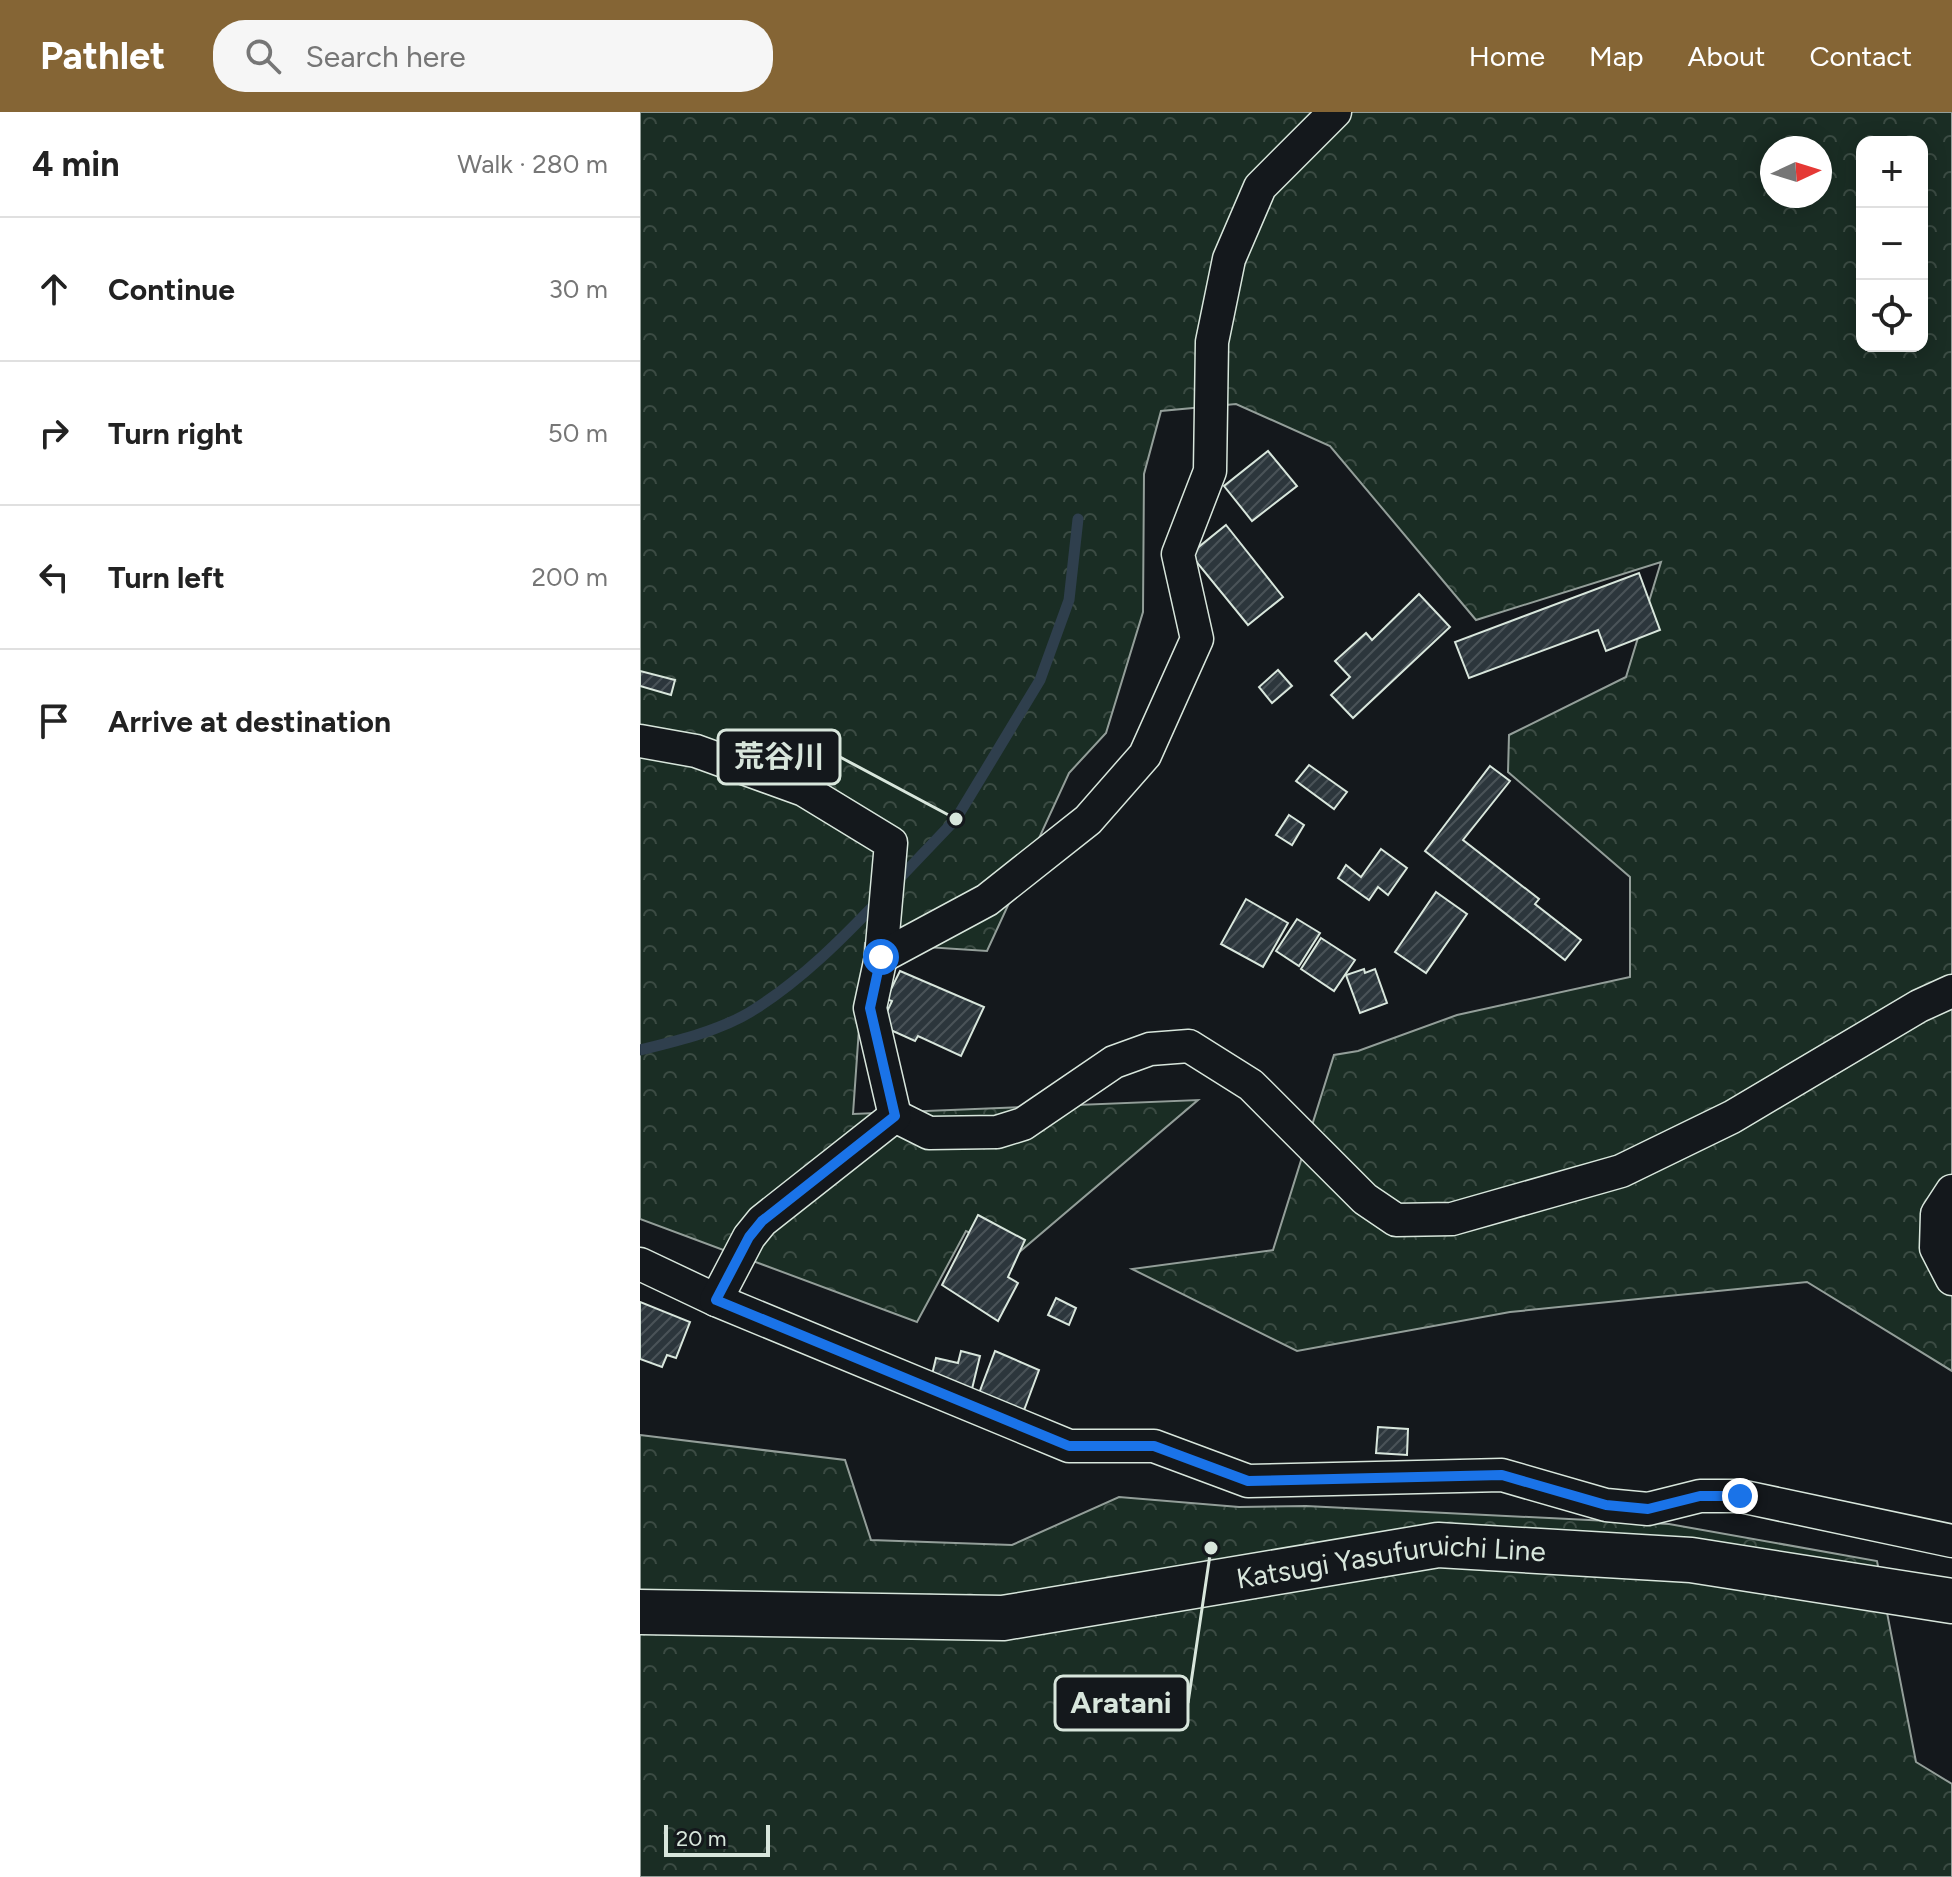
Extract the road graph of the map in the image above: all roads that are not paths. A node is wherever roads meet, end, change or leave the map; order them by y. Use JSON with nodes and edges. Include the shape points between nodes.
{"nodes":[{"id":1,"x":1335,"y":112,"type":"edge"},
{"id":2,"x":640,"y":741,"type":"edge"},
{"id":3,"x":881,"y":957,"type":"junction"},
{"id":4,"x":1952,"y":991,"type":"edge"},
{"id":5,"x":895,"y":1116,"type":"junction"},
{"id":6,"x":1952,"y":1191,"type":"edge"},
{"id":7,"x":640,"y":1264,"type":"edge"},
{"id":8,"x":1952,"y":1279,"type":"edge"},
{"id":9,"x":716,"y":1300,"type":"junction"},
{"id":10,"x":1952,"y":1541,"type":"edge"},
{"id":11,"x":1952,"y":1601,"type":"edge"},
{"id":12,"x":640,"y":1612,"type":"edge"}],
"edges":[{"from":1,"to":3,"type":"street","via":[[1260,187],[1229,259],[1212,342],[1210,471],[1178,554],[1197,639],[1145,755],[1088,820],[987,900]]},
{"from":2,"to":3,"type":"street","via":[[696,751],[804,790],[891,843]]},
{"from":3,"to":5,"type":"street","via":[[870,1008]]},
{"from":4,"to":5,"type":"street","via":[[1732,1117],[1621,1171],[1452,1219],[1396,1220],[1365,1199],[1251,1085],[1189,1046],[1150,1049],[1114,1062],[1023,1124],[997,1132],[929,1133]]},
{"from":5,"to":9,"type":"street","via":[[762,1221]]},
{"from":6,"to":8,"type":"street","via":[[1937,1214],[1936,1248]]},
{"from":7,"to":9,"type":"street"},
{"from":9,"to":10,"type":"street","via":[[1069,1446],[1154,1446],[1248,1481],[1502,1475],[1606,1505],[1648,1509],[1700,1496],[1740,1496]]},
{"from":11,"to":12,"type":"main road","name":"Katsugi Yasufuruichi Line","via":[[1691,1560],[1438,1545],[1003,1618]]}]}
